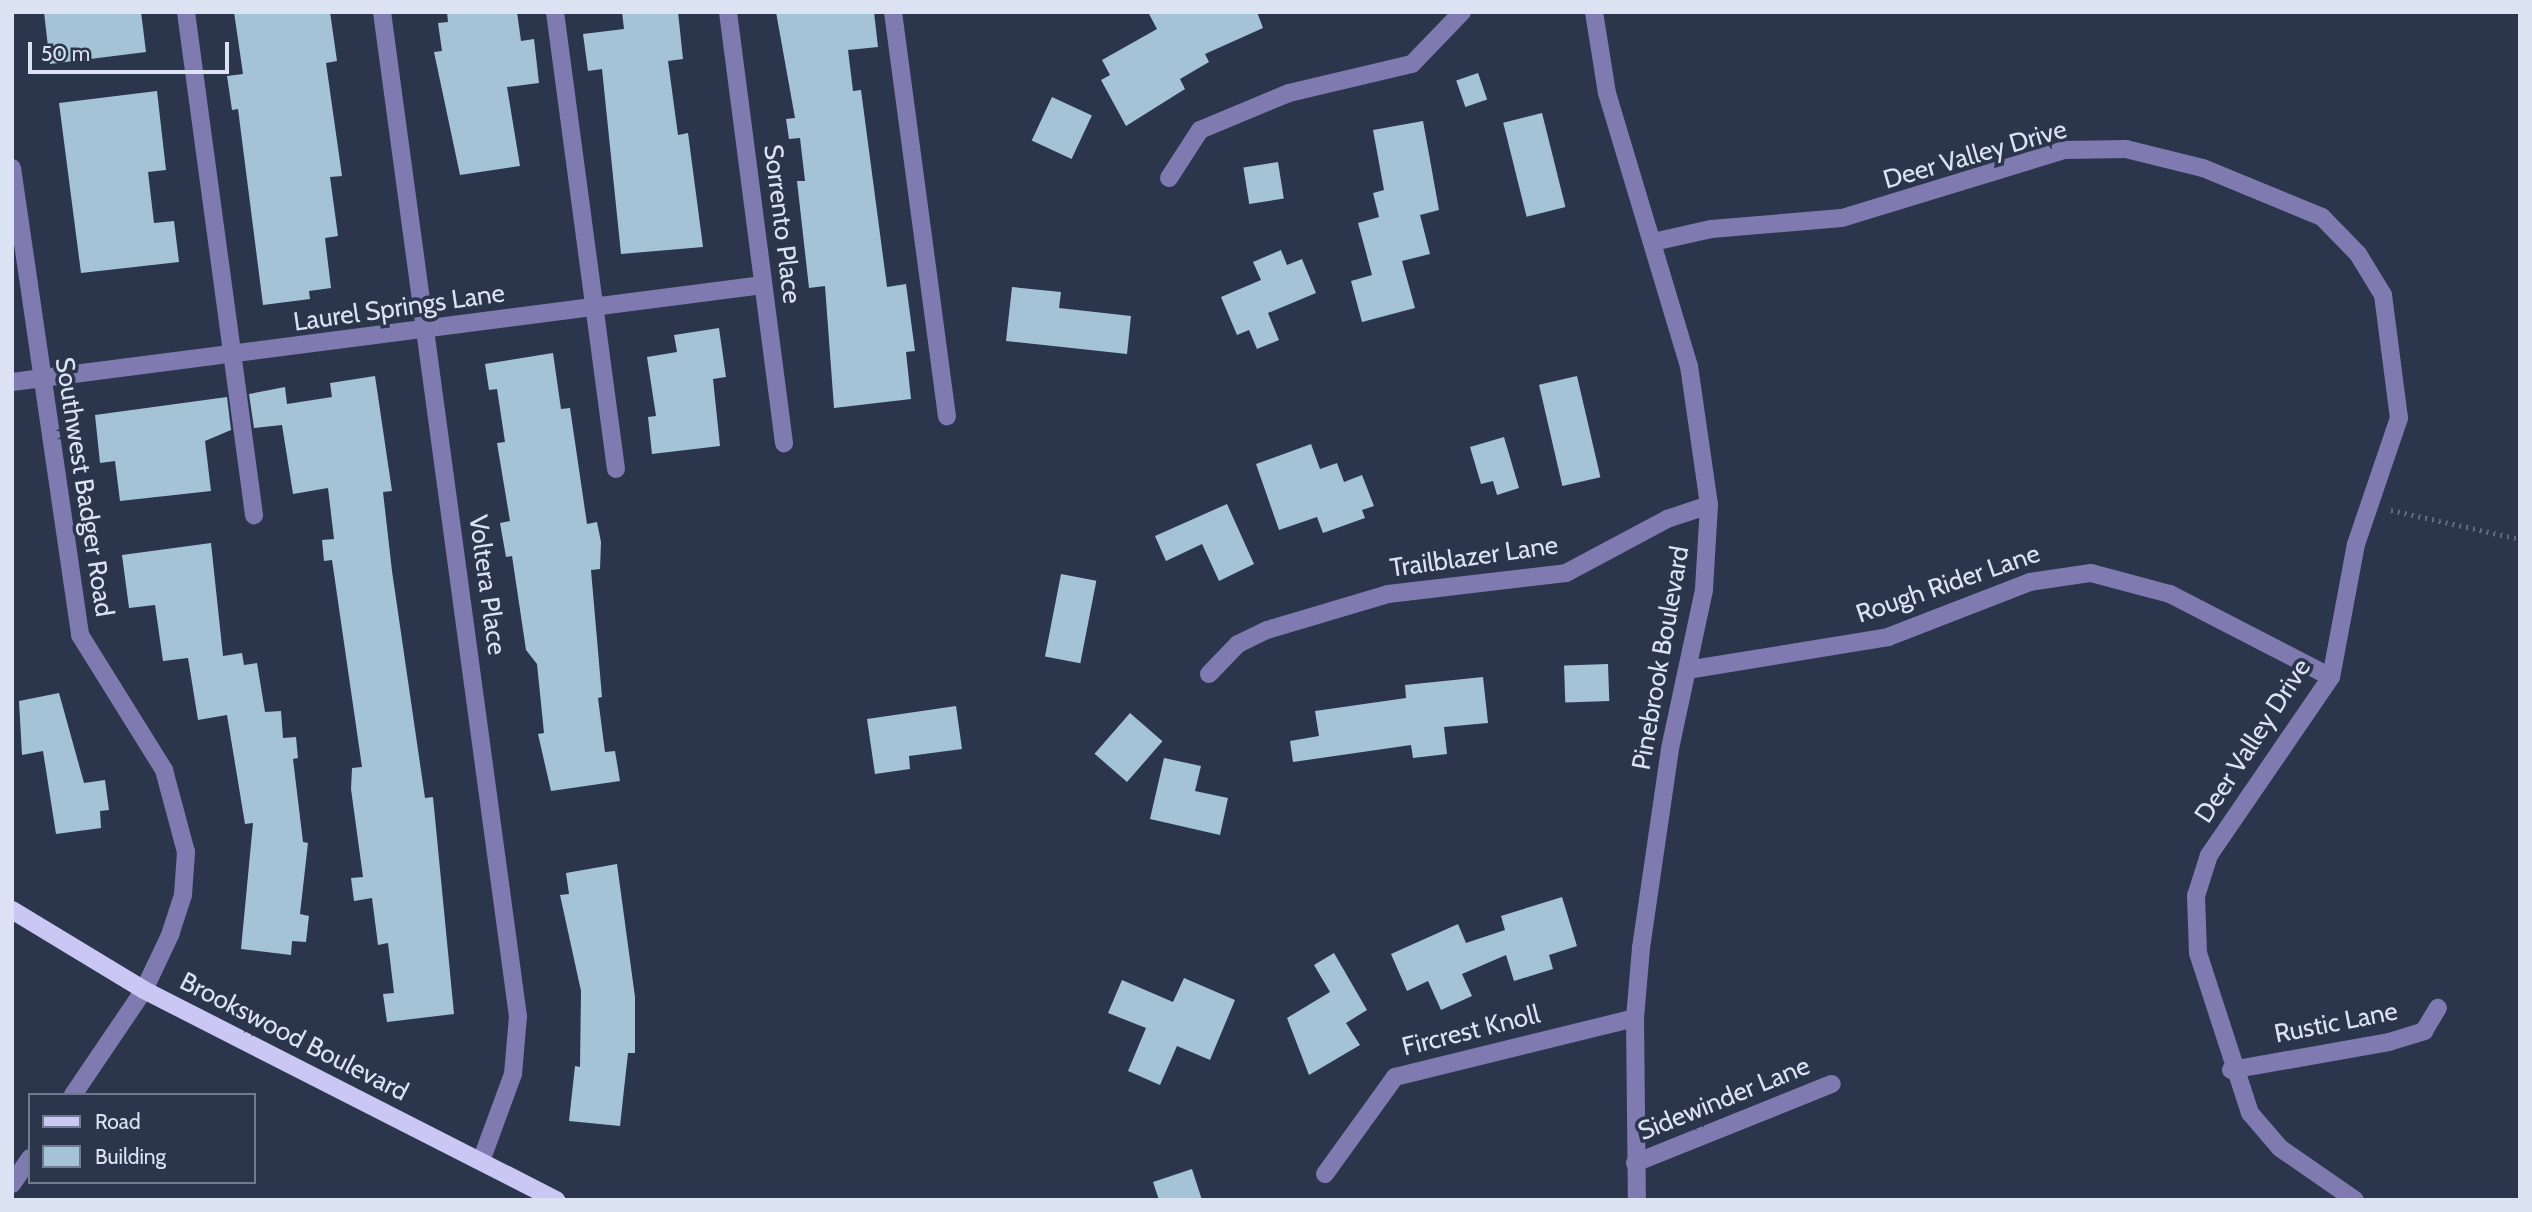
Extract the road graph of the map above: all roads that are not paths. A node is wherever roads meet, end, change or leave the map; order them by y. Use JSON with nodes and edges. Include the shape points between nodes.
{"nodes":[{"id":1,"x":186,"y":12,"type":"edge"},
{"id":2,"x":382,"y":12,"type":"edge"},
{"id":3,"x":555,"y":12,"type":"edge"},
{"id":4,"x":728,"y":12,"type":"edge"},
{"id":5,"x":893,"y":12,"type":"edge"},
{"id":6,"x":1462,"y":12,"type":"edge"},
{"id":7,"x":1594,"y":12,"type":"edge"},
{"id":8,"x":12,"y":168,"type":"edge"},
{"id":9,"x":1169,"y":178,"type":"dead end"},
{"id":10,"x":1653,"y":242,"type":"junction"},
{"id":11,"x":763,"y":285,"type":"junction"},
{"id":12,"x":595,"y":308,"type":"junction"},
{"id":13,"x":425,"y":331,"type":"junction"},
{"id":14,"x":233,"y":357,"type":"junction"},
{"id":15,"x":41,"y":382,"type":"junction"},
{"id":16,"x":12,"y":383,"type":"edge"},
{"id":17,"x":947,"y":416,"type":"dead end"},
{"id":18,"x":784,"y":443,"type":"dead end"},
{"id":19,"x":616,"y":469,"type":"dead end"},
{"id":20,"x":1709,"y":505,"type":"junction"},
{"id":21,"x":254,"y":515,"type":"dead end"},
{"id":22,"x":1687,"y":670,"type":"junction"},
{"id":23,"x":1209,"y":674,"type":"dead end"},
{"id":24,"x":2330,"y":677,"type":"junction"},
{"id":25,"x":12,"y":910,"type":"edge"},
{"id":26,"x":144,"y":990,"type":"junction"},
{"id":27,"x":2438,"y":1008,"type":"dead end"},
{"id":28,"x":1635,"y":1018,"type":"junction"},
{"id":29,"x":2231,"y":1070,"type":"junction"},
{"id":30,"x":1832,"y":1084,"type":"dead end"},
{"id":31,"x":74,"y":1093,"type":"edge"},
{"id":32,"x":28,"y":1161,"type":"edge"},
{"id":33,"x":481,"y":1161,"type":"junction"},
{"id":34,"x":1635,"y":1163,"type":"junction"},
{"id":35,"x":1325,"y":1174,"type":"dead end"},
{"id":36,"x":12,"y":1184,"type":"edge"},
{"id":37,"x":557,"y":1200,"type":"edge"},
{"id":38,"x":1637,"y":1200,"type":"edge"},
{"id":39,"x":2356,"y":1200,"type":"edge"}],
"edges":[{"from":1,"to":14,"type":"street"},
{"from":2,"to":13,"type":"street","name":"Voltera Place"},
{"from":3,"to":12,"type":"street"},
{"from":4,"to":11,"type":"street","name":"Sorrento Place"},
{"from":5,"to":17,"type":"street"},
{"from":6,"to":9,"type":"street","via":[[1412,64],[1289,93],[1200,130]]},
{"from":7,"to":10,"type":"street","name":"Pinebrook Boulevard","via":[[1606,93]]},
{"from":8,"to":15,"type":"street","name":"Southwest Badger Road"},
{"from":10,"to":20,"type":"street","name":"Pinebrook Boulevard","via":[[1689,366]]},
{"from":10,"to":24,"type":"street","name":"Deer Valley Drive","via":[[1894,207],[2064,150],[2126,149],[2203,168],[2322,217],[2358,254],[2383,295],[2399,418],[2369,505]]},
{"from":11,"to":12,"type":"street","name":"Laurel Springs Lane"},
{"from":11,"to":18,"type":"street","name":"Sorrento Place"},
{"from":12,"to":13,"type":"street","name":"Laurel Springs Lane"},
{"from":12,"to":19,"type":"street"},
{"from":13,"to":14,"type":"street","name":"Laurel Springs Lane"},
{"from":13,"to":33,"type":"street","name":"Voltera Place","via":[[518,1016],[513,1074]]},
{"from":14,"to":15,"type":"street","name":"Laurel Springs Lane"},
{"from":14,"to":21,"type":"street"},
{"from":15,"to":16,"type":"street","name":"Laurel Springs Lane"},
{"from":15,"to":26,"type":"street","name":"Southwest Badger Road","via":[[80,635],[164,770],[180,815],[183,895]]},
{"from":20,"to":22,"type":"street","name":"Pinebrook Boulevard","via":[[1709,557]]},
{"from":20,"to":23,"type":"street","name":"Trailblazer Lane","via":[[1667,519],[1566,573],[1388,594],[1267,630],[1238,644]]},
{"from":22,"to":24,"type":"street","name":"Rough Rider Lane","via":[[1888,637],[2030,582],[2091,573],[2170,594]]},
{"from":22,"to":28,"type":"street","name":"Pinebrook Boulevard","via":[[1656,838]]},
{"from":24,"to":29,"type":"street","name":"Deer Valley Drive","via":[[2209,855],[2196,896],[2198,953]]},
{"from":25,"to":26,"type":"main road","name":"Brookswood Boulevard"},
{"from":26,"to":31,"type":"street","name":"Southwest Badger Road"},
{"from":26,"to":33,"type":"main road","name":"Brookswood Boulevard"},
{"from":27,"to":29,"type":"street","name":"Rustic Lane","via":[[2424,1031],[2389,1042]]},
{"from":28,"to":34,"type":"street","name":"Pinebrook Boulevard"},
{"from":28,"to":35,"type":"street","name":"Fircrest Knoll","via":[[1395,1077]]},
{"from":29,"to":39,"type":"street","name":"Deer Valley Drive","via":[[2250,1113],[2280,1148]]},
{"from":30,"to":34,"type":"street","name":"Sidewinder Lane"},
{"from":32,"to":36,"type":"street"},
{"from":33,"to":37,"type":"main road","name":"Brookswood Boulevard"},
{"from":34,"to":38,"type":"street","name":"Pinebrook Boulevard"}]}
